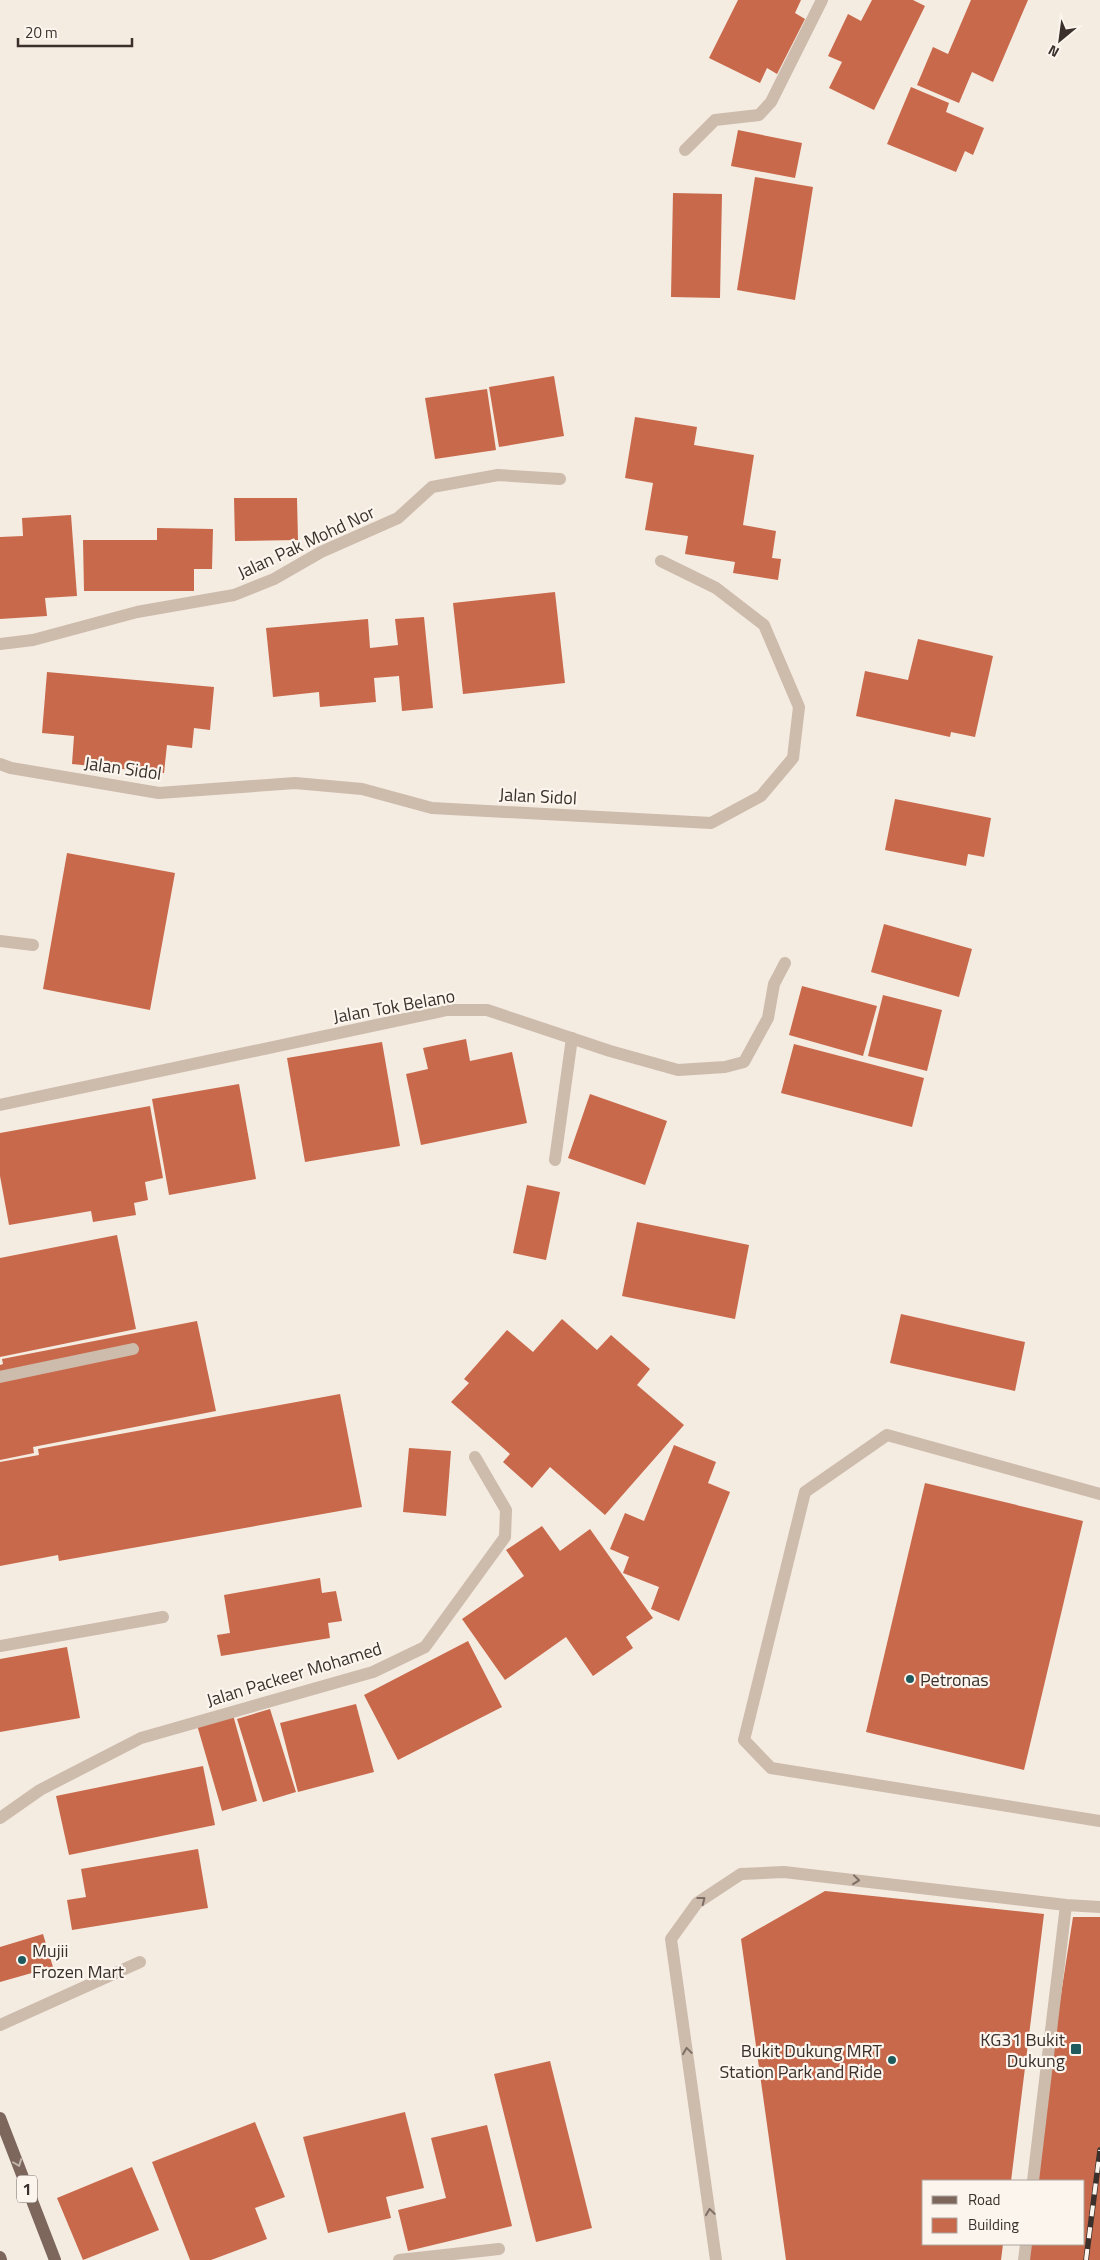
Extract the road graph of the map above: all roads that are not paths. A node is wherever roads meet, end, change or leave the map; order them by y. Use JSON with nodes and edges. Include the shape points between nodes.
{"nodes":[{"id":1,"x":822,"y":0,"type":"edge"},
{"id":2,"x":685,"y":150,"type":"dead end"},
{"id":3,"x":560,"y":479,"type":"dead end"},
{"id":4,"x":661,"y":561,"type":"dead end"},
{"id":5,"x":0,"y":644,"type":"edge"},
{"id":6,"x":0,"y":764,"type":"edge"},
{"id":7,"x":0,"y":941,"type":"edge"},
{"id":8,"x":34,"y":944,"type":"dead end"},
{"id":9,"x":785,"y":963,"type":"dead end"},
{"id":10,"x":572,"y":1038,"type":"junction"},
{"id":11,"x":0,"y":1105,"type":"edge"},
{"id":12,"x":555,"y":1160,"type":"dead end"},
{"id":13,"x":132,"y":1349,"type":"dead end"},
{"id":14,"x":0,"y":1377,"type":"edge"},
{"id":15,"x":476,"y":1457,"type":"dead end"},
{"id":16,"x":1100,"y":1494,"type":"edge"},
{"id":17,"x":163,"y":1617,"type":"dead end"},
{"id":18,"x":0,"y":1646,"type":"edge"},
{"id":19,"x":0,"y":1818,"type":"edge"},
{"id":20,"x":1100,"y":1821,"type":"edge"},
{"id":21,"x":1066,"y":1904,"type":"junction"},
{"id":22,"x":1100,"y":1907,"type":"edge"},
{"id":23,"x":140,"y":1962,"type":"dead end"},
{"id":24,"x":0,"y":2025,"type":"edge"},
{"id":25,"x":0,"y":2118,"type":"edge"},
{"id":26,"x":1033,"y":2180,"type":"edge"},
{"id":27,"x":1026,"y":2245,"type":"edge"},
{"id":28,"x":499,"y":2249,"type":"dead end"},
{"id":29,"x":55,"y":2260,"type":"edge"},
{"id":30,"x":399,"y":2260,"type":"edge"},
{"id":31,"x":716,"y":2260,"type":"edge"},
{"id":32,"x":1024,"y":2260,"type":"edge"}],
"edges":[{"from":1,"to":2,"type":"street","via":[[771,102],[758,115],[715,120]]},
{"from":3,"to":5,"type":"street","name":"Jalan Pak Mohd Nor","via":[[498,475],[432,487],[398,518],[321,552],[274,579],[234,595],[137,612],[33,640]]},
{"from":4,"to":6,"type":"street","name":"Jalan Sidol","via":[[716,588],[764,625],[799,707],[792,758],[761,796],[711,823],[432,808],[362,789],[295,783],[159,793]]},
{"from":7,"to":8,"type":"street"},
{"from":9,"to":10,"type":"street","name":"Jalan Tok Belano","via":[[774,984],[768,1018],[744,1062],[725,1068],[678,1070]]},
{"from":10,"to":11,"type":"street","name":"Jalan Tok Belano","via":[[487,1010],[447,1010]]},
{"from":10,"to":12,"type":"street"},
{"from":13,"to":14,"type":"street"},
{"from":15,"to":19,"type":"street","name":"Jalan Packeer Mohamed","via":[[506,1510],[505,1537],[425,1648],[373,1672],[141,1738],[40,1790]]},
{"from":16,"to":20,"type":"street","via":[[887,1435],[805,1492],[744,1740],[771,1768]]},
{"from":17,"to":18,"type":"street"},
{"from":21,"to":22,"type":"street"},
{"from":21,"to":26,"type":"street"},
{"from":31,"to":21,"type":"street","one_way":true,"via":[[671,1939],[697,1902],[741,1874],[784,1872]]},
{"from":23,"to":24,"type":"street"},
{"from":25,"to":29,"type":"main road","number":"1","one_way":true},
{"from":27,"to":32,"type":"street"},
{"from":28,"to":30,"type":"street"}]}
